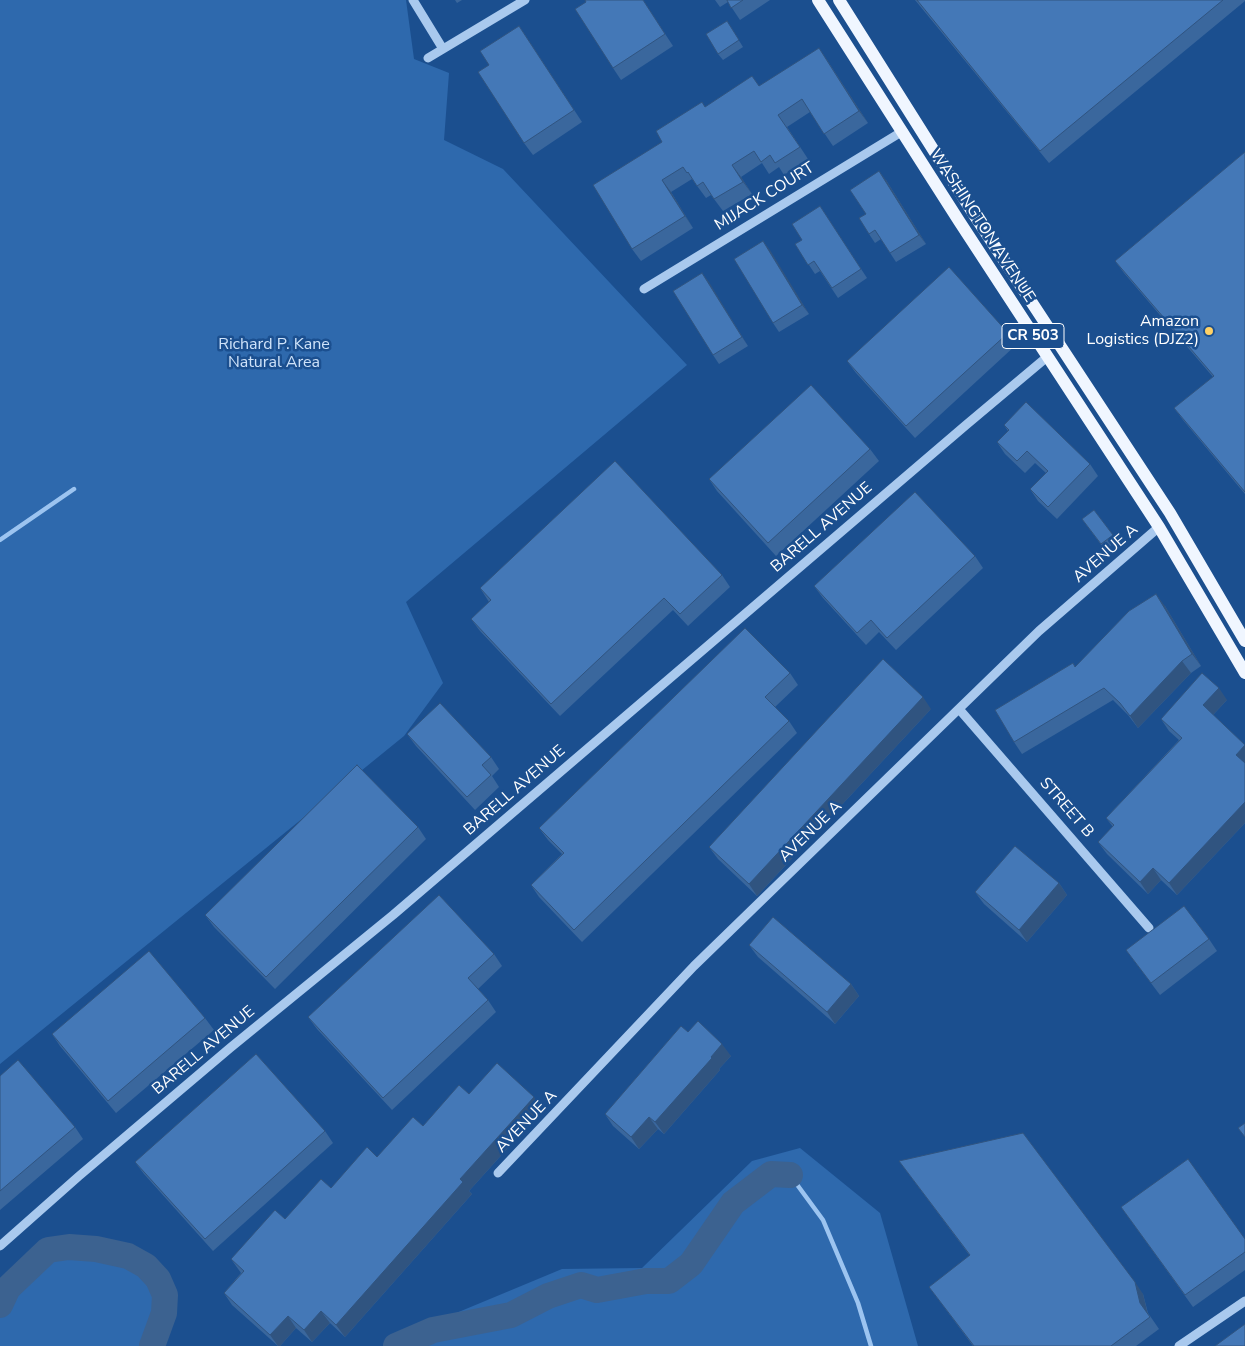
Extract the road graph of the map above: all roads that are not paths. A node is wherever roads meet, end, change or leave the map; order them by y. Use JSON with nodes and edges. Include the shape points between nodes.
{"nodes":[{"id":1,"x":413,"y":0,"type":"edge"},
{"id":2,"x":525,"y":0,"type":"edge"},
{"id":3,"x":818,"y":0,"type":"edge"},
{"id":4,"x":839,"y":0,"type":"edge"},
{"id":5,"x":443,"y":49,"type":"junction"},
{"id":6,"x":428,"y":58,"type":"dead end"},
{"id":7,"x":903,"y":131,"type":"junction"},
{"id":8,"x":644,"y":289,"type":"dead end"},
{"id":9,"x":1047,"y":357,"type":"junction"},
{"id":10,"x":1159,"y":527,"type":"junction"},
{"id":11,"x":1245,"y":641,"type":"edge"},
{"id":12,"x":1245,"y":673,"type":"edge"},
{"id":13,"x":959,"y":708,"type":"junction"},
{"id":14,"x":1149,"y":928,"type":"dead end"},
{"id":15,"x":498,"y":1173,"type":"dead end"},
{"id":16,"x":0,"y":1246,"type":"edge"},
{"id":17,"x":1245,"y":1301,"type":"edge"},
{"id":18,"x":1179,"y":1346,"type":"edge"}],
"edges":[{"from":1,"to":5,"type":"street"},
{"from":2,"to":5,"type":"street"},
{"from":3,"to":7,"type":"main road","name":"WASHINGTON AVENUE","number":"CR 503"},
{"from":4,"to":11,"type":"main road","name":"WASHINGTON AVENUE","number":"CR 503","via":[[975,216],[1165,506]]},
{"from":5,"to":6,"type":"street"},
{"from":7,"to":8,"type":"street","name":"MIJACK COURT"},
{"from":7,"to":9,"type":"main road","name":"WASHINGTON AVENUE","number":"CR 503"},
{"from":9,"to":10,"type":"main road","name":"WASHINGTON AVENUE","number":"CR 503"},
{"from":9,"to":16,"type":"street","name":"BARELL AVENUE"},
{"from":10,"to":12,"type":"main road","name":"WASHINGTON AVENUE","number":"CR 503"},
{"from":10,"to":13,"type":"street","name":"AVENUE A","via":[[1039,631]]},
{"from":13,"to":14,"type":"street","name":"STREET B"},
{"from":13,"to":15,"type":"street","name":"AVENUE A","via":[[688,972]]},
{"from":17,"to":18,"type":"street"}]}
